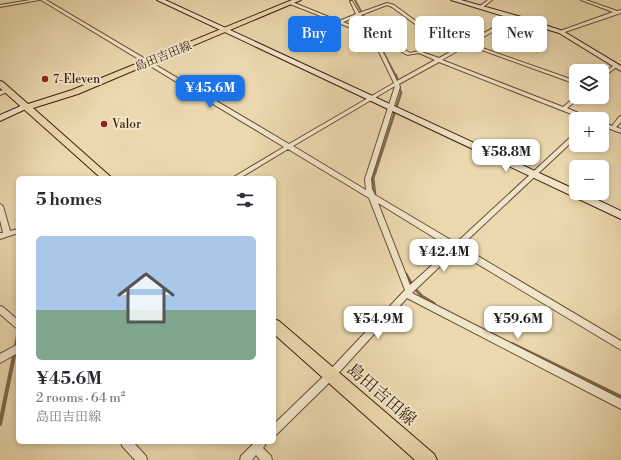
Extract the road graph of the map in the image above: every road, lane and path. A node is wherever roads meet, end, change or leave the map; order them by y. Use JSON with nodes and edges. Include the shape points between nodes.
{"nodes":[{"id":1,"x":37,"y":0,"type":"edge"},
{"id":2,"x":43,"y":0,"type":"edge"},
{"id":3,"x":160,"y":0,"type":"edge"},
{"id":4,"x":454,"y":0,"type":"edge"},
{"id":5,"x":490,"y":0,"type":"edge"},
{"id":6,"x":583,"y":0,"type":"edge"},
{"id":7,"x":290,"y":1,"type":"edge"},
{"id":8,"x":351,"y":2,"type":"dead end"},
{"id":9,"x":0,"y":6,"type":"edge"},
{"id":10,"x":481,"y":7,"type":"junction"},
{"id":11,"x":620,"y":12,"type":"edge"},
{"id":12,"x":360,"y":13,"type":"junction"},
{"id":13,"x":325,"y":16,"type":"edge"},
{"id":14,"x":361,"y":16,"type":"edge"},
{"id":15,"x":512,"y":16,"type":"edge"},
{"id":16,"x":341,"y":21,"type":"edge"},
{"id":17,"x":415,"y":22,"type":"edge"},
{"id":18,"x":217,"y":26,"type":"junction"},
{"id":19,"x":547,"y":27,"type":"edge"},
{"id":20,"x":225,"y":30,"type":"junction"},
{"id":21,"x":561,"y":32,"type":"junction"},
{"id":22,"x":484,"y":48,"type":"edge"},
{"id":23,"x":381,"y":52,"type":"edge"},
{"id":24,"x":405,"y":52,"type":"edge"},
{"id":25,"x":453,"y":52,"type":"edge"},
{"id":26,"x":140,"y":57,"type":"junction"},
{"id":27,"x":438,"y":60,"type":"junction"},
{"id":28,"x":147,"y":62,"type":"junction"},
{"id":29,"x":619,"y":67,"type":"edge"},
{"id":30,"x":104,"y":71,"type":"dead end"},
{"id":31,"x":609,"y":73,"type":"edge"},
{"id":32,"x":569,"y":80,"type":"edge"},
{"id":33,"x":397,"y":83,"type":"junction"},
{"id":34,"x":69,"y":85,"type":"dead end"},
{"id":35,"x":2,"y":89,"type":"edge"},
{"id":36,"x":370,"y":98,"type":"junction"},
{"id":37,"x":569,"y":104,"type":"edge"},
{"id":38,"x":26,"y":107,"type":"junction"},
{"id":39,"x":563,"y":109,"type":"junction"},
{"id":40,"x":394,"y":110,"type":"junction"},
{"id":41,"x":571,"y":112,"type":"edge"},
{"id":42,"x":0,"y":118,"type":"edge"},
{"id":43,"x":621,"y":118,"type":"edge"},
{"id":44,"x":609,"y":127,"type":"edge"},
{"id":45,"x":613,"y":128,"type":"junction"},
{"id":46,"x":621,"y":131,"type":"edge"},
{"id":47,"x":569,"y":142,"type":"edge"},
{"id":48,"x":289,"y":146,"type":"junction"},
{"id":49,"x":534,"y":174,"type":"junction"},
{"id":50,"x":105,"y":176,"type":"edge"},
{"id":51,"x":238,"y":176,"type":"edge"},
{"id":52,"x":372,"y":198,"type":"junction"},
{"id":53,"x":0,"y":206,"type":"edge"},
{"id":54,"x":621,"y":215,"type":"edge"},
{"id":55,"x":16,"y":232,"type":"edge"},
{"id":56,"x":4,"y":235,"type":"edge"},
{"id":57,"x":456,"y":248,"type":"junction"},
{"id":58,"x":408,"y":292,"type":"junction"},
{"id":59,"x":0,"y":309,"type":"edge"},
{"id":60,"x":16,"y":324,"type":"edge"},
{"id":61,"x":276,"y":327,"type":"edge"},
{"id":62,"x":621,"y":346,"type":"edge"},
{"id":63,"x":16,"y":349,"type":"edge"},
{"id":64,"x":3,"y":357,"type":"edge"},
{"id":65,"x":332,"y":375,"type":"junction"},
{"id":66,"x":621,"y":404,"type":"edge"},
{"id":67,"x":276,"y":429,"type":"edge"},
{"id":68,"x":128,"y":444,"type":"edge"},
{"id":69,"x":259,"y":445,"type":"edge"},
{"id":70,"x":424,"y":459,"type":"edge"},
{"id":71,"x":142,"y":460,"type":"edge"},
{"id":72,"x":245,"y":460,"type":"edge"},
{"id":73,"x":267,"y":460,"type":"edge"}],
"edges":[{"from":1,"to":9,"type":"street"},
{"from":2,"to":26,"type":"street"},
{"from":3,"to":18,"type":"street"},
{"from":4,"to":10,"type":"street"},
{"from":5,"to":10,"type":"street"},
{"from":6,"to":11,"type":"street"},
{"from":7,"to":13,"type":"street"},
{"from":7,"to":18,"type":"main road","name":"島田吉田線"},
{"from":7,"to":20,"type":"main road","name":"島田吉田線"},
{"from":8,"to":12,"type":"street"},
{"from":10,"to":15,"type":"street"},
{"from":11,"to":21,"type":"street"},
{"from":12,"to":14,"type":"street"},
{"from":12,"to":16,"type":"street"},
{"from":12,"to":17,"type":"street","via":[[387,4]]},
{"from":18,"to":20,"type":"street"},
{"from":18,"to":26,"type":"main road","name":"島田吉田線"},
{"from":19,"to":21,"type":"street"},
{"from":20,"to":28,"type":"main road","name":"島田吉田線"},
{"from":20,"to":36,"type":"street"},
{"from":21,"to":29,"type":"street"},
{"from":22,"to":32,"type":"street"},
{"from":23,"to":33,"type":"street"},
{"from":24,"to":27,"type":"street","via":[[419,52]]},
{"from":25,"to":27,"type":"street"},
{"from":26,"to":28,"type":"street"},
{"from":26,"to":30,"type":"main road","name":"島田吉田線"},
{"from":27,"to":33,"type":"street"},
{"from":27,"to":39,"type":"street"},
{"from":28,"to":38,"type":"main road","name":"島田吉田線","via":[[74,92]]},
{"from":28,"to":48,"type":"street"},
{"from":29,"to":31,"type":"street"},
{"from":33,"to":36,"type":"street"},
{"from":33,"to":40,"type":"street"},
{"from":34,"to":38,"type":"main road"},
{"from":35,"to":38,"type":"main road"},
{"from":36,"to":40,"type":"street"},
{"from":36,"to":48,"type":"street"},
{"from":37,"to":39,"type":"street"},
{"from":38,"to":42,"type":"street"},
{"from":38,"to":50,"type":"main road"},
{"from":39,"to":41,"type":"street"},
{"from":40,"to":49,"type":"street"},
{"from":40,"to":52,"type":"street","via":[[368,179]]},
{"from":43,"to":45,"type":"street"},
{"from":44,"to":45,"type":"street"},
{"from":45,"to":46,"type":"street"},
{"from":47,"to":49,"type":"street"},
{"from":48,"to":51,"type":"street"},
{"from":48,"to":52,"type":"street"},
{"from":49,"to":54,"type":"street"},
{"from":49,"to":57,"type":"street"},
{"from":52,"to":57,"type":"street"},
{"from":52,"to":58,"type":"street"},
{"from":53,"to":56,"type":"street"},
{"from":55,"to":56,"type":"street"},
{"from":57,"to":58,"type":"street"},
{"from":57,"to":62,"type":"street"},
{"from":58,"to":65,"type":"street"},
{"from":58,"to":66,"type":"street"},
{"from":59,"to":60,"type":"street"},
{"from":61,"to":65,"type":"main road","name":"島田吉田線"},
{"from":63,"to":64,"type":"street"},
{"from":65,"to":67,"type":"street"},
{"from":65,"to":70,"type":"main road","name":"島田吉田線"},
{"from":68,"to":71,"type":"street"},
{"from":69,"to":72,"type":"street"},
{"from":69,"to":73,"type":"street"}]}
